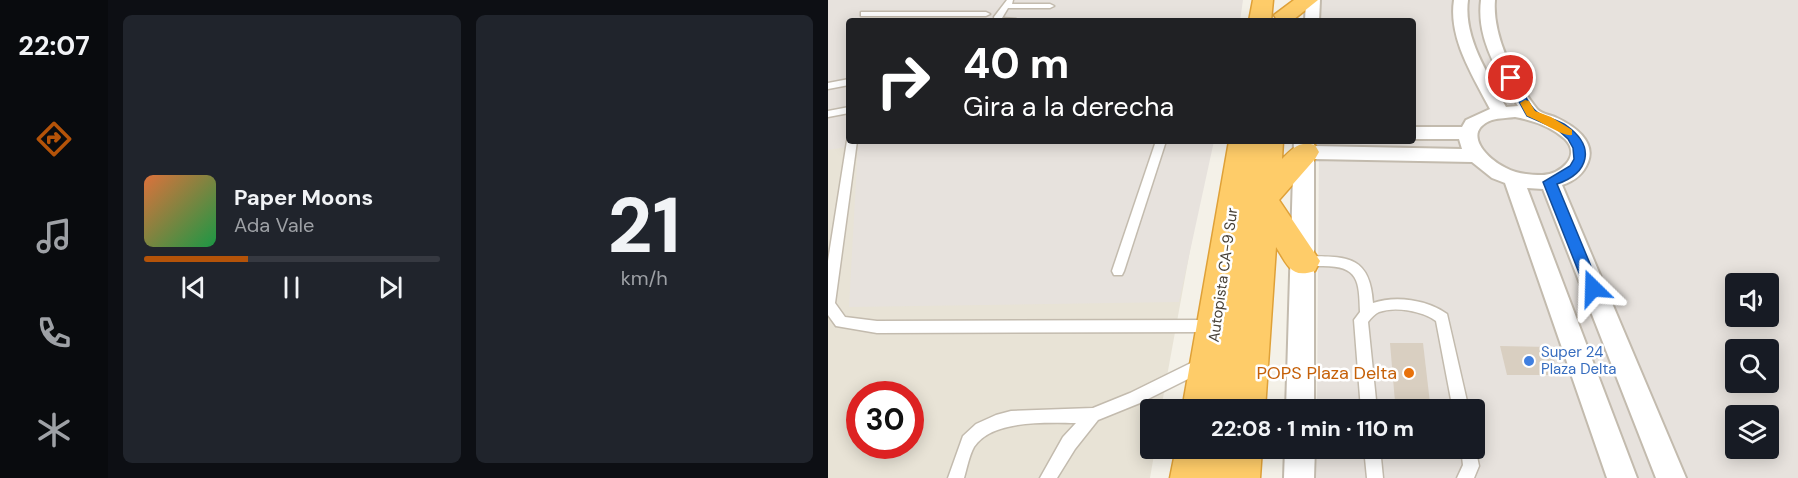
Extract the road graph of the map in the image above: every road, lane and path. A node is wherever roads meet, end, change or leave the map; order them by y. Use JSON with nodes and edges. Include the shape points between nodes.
{"nodes":[{"id":1,"x":1263,"y":0,"type":"edge"},
{"id":2,"x":1308,"y":0,"type":"edge"},
{"id":3,"x":1313,"y":0,"type":"edge"},
{"id":4,"x":1461,"y":0,"type":"edge"},
{"id":5,"x":1488,"y":0,"type":"edge"},
{"id":6,"x":1008,"y":3,"type":"edge"},
{"id":7,"x":1050,"y":6,"type":"dead end"},
{"id":8,"x":864,"y":14,"type":"edge"},
{"id":9,"x":986,"y":14,"type":"dead end"},
{"id":10,"x":1287,"y":14,"type":"edge"},
{"id":11,"x":999,"y":18,"type":"edge"},
{"id":12,"x":1260,"y":18,"type":"edge"},
{"id":13,"x":1312,"y":18,"type":"edge"},
{"id":14,"x":846,"y":83,"type":"edge"},
{"id":15,"x":828,"y":86,"type":"edge"},
{"id":16,"x":846,"y":111,"type":"edge"},
{"id":17,"x":1500,"y":112,"type":"junction"},
{"id":18,"x":828,"y":114,"type":"edge"},
{"id":19,"x":1531,"y":114,"type":"junction"},
{"id":20,"x":1416,"y":133,"type":"edge"},
{"id":21,"x":1468,"y":133,"type":"junction"},
{"id":22,"x":852,"y":144,"type":"edge"},
{"id":23,"x":1160,"y":144,"type":"edge"},
{"id":24,"x":1243,"y":144,"type":"edge"},
{"id":25,"x":1269,"y":144,"type":"edge"},
{"id":26,"x":1304,"y":147,"type":"edge"},
{"id":27,"x":1474,"y":156,"type":"junction"},
{"id":28,"x":1514,"y":180,"type":"junction"},
{"id":29,"x":1550,"y":182,"type":"junction"},
{"id":30,"x":1262,"y":199,"type":"junction"},
{"id":31,"x":1303,"y":261,"type":"junction"},
{"id":32,"x":1118,"y":271,"type":"dead end"},
{"id":33,"x":828,"y":303,"type":"edge"},
{"id":34,"x":1367,"y":314,"type":"junction"},
{"id":35,"x":1216,"y":327,"type":"junction"},
{"id":36,"x":1210,"y":361,"type":"junction"},
{"id":37,"x":1205,"y":399,"type":"edge"},
{"id":38,"x":1245,"y":399,"type":"edge"},
{"id":39,"x":1300,"y":399,"type":"edge"},
{"id":40,"x":1368,"y":399,"type":"edge"},
{"id":41,"x":1459,"y":399,"type":"edge"},
{"id":42,"x":1093,"y":415,"type":"junction"},
{"id":43,"x":1196,"y":459,"type":"edge"},
{"id":44,"x":1239,"y":459,"type":"edge"},
{"id":45,"x":1300,"y":459,"type":"edge"},
{"id":46,"x":1373,"y":459,"type":"edge"},
{"id":47,"x":1470,"y":459,"type":"edge"},
{"id":48,"x":956,"y":478,"type":"edge"},
{"id":49,"x":1048,"y":478,"type":"edge"},
{"id":50,"x":1193,"y":478,"type":"edge"},
{"id":51,"x":1237,"y":478,"type":"edge"},
{"id":52,"x":1299,"y":478,"type":"edge"},
{"id":53,"x":1375,"y":478,"type":"edge"},
{"id":54,"x":1465,"y":478,"type":"edge"},
{"id":55,"x":1622,"y":478,"type":"edge"},
{"id":56,"x":1671,"y":478,"type":"edge"}],
"edges":[{"from":1,"to":12,"type":"highway"},
{"from":2,"to":10,"type":"highway"},
{"from":3,"to":13,"type":"street"},
{"from":4,"to":17,"type":"street","via":[[1458,8],[1466,44]]},
{"from":5,"to":19,"type":"street","via":[[1492,42]]},
{"from":6,"to":7,"type":"lane"},
{"from":6,"to":11,"type":"lane"},
{"from":8,"to":9,"type":"lane"},
{"from":14,"to":15,"type":"lane"},
{"from":16,"to":18,"type":"lane"},
{"from":17,"to":19,"type":"street"},
{"from":17,"to":21,"type":"street","via":[[1479,119]]},
{"from":19,"to":29,"type":"street","via":[[1561,127],[1579,148],[1580,159],[1575,169]]},
{"from":20,"to":21,"type":"street"},
{"from":21,"to":27,"type":"street"},
{"from":22,"to":33,"type":"lane"},
{"from":23,"to":32,"type":"lane"},
{"from":24,"to":35,"type":"highway","name":"Autopista CA-9 Sur"},
{"from":25,"to":30,"type":"highway","name":"Autopista CA-9 Sur"},
{"from":26,"to":27,"type":"street"},
{"from":26,"to":30,"type":"highway"},
{"from":26,"to":31,"type":"street"},
{"from":27,"to":28,"type":"street","via":[[1498,174]]},
{"from":28,"to":29,"type":"street"},
{"from":28,"to":55,"type":"street"},
{"from":29,"to":56,"type":"street"},
{"from":30,"to":31,"type":"highway"},
{"from":30,"to":38,"type":"highway","name":"Autopista CA-9 Sur"},
{"from":31,"to":34,"type":"lane","via":[[1352,266],[1363,277]]},
{"from":31,"to":39,"type":"street"},
{"from":33,"to":35,"type":"lane","via":[[841,322],[878,327]]},
{"from":34,"to":40,"type":"lane","via":[[1361,320]]},
{"from":34,"to":41,"type":"lane","via":[[1381,306],[1435,310],[1442,318]]},
{"from":35,"to":36,"type":"highway","name":"Autopista CA-9 Sur"},
{"from":36,"to":37,"type":"highway","name":"Autopista CA-9 Sur"},
{"from":36,"to":42,"type":"lane"},
{"from":42,"to":48,"type":"lane","via":[[1007,419],[987,426],[970,439]]},
{"from":42,"to":49,"type":"lane","via":[[1069,443]]},
{"from":43,"to":50,"type":"highway"},
{"from":44,"to":51,"type":"highway"},
{"from":45,"to":52,"type":"street"},
{"from":46,"to":53,"type":"lane"},
{"from":47,"to":54,"type":"lane"}]}
